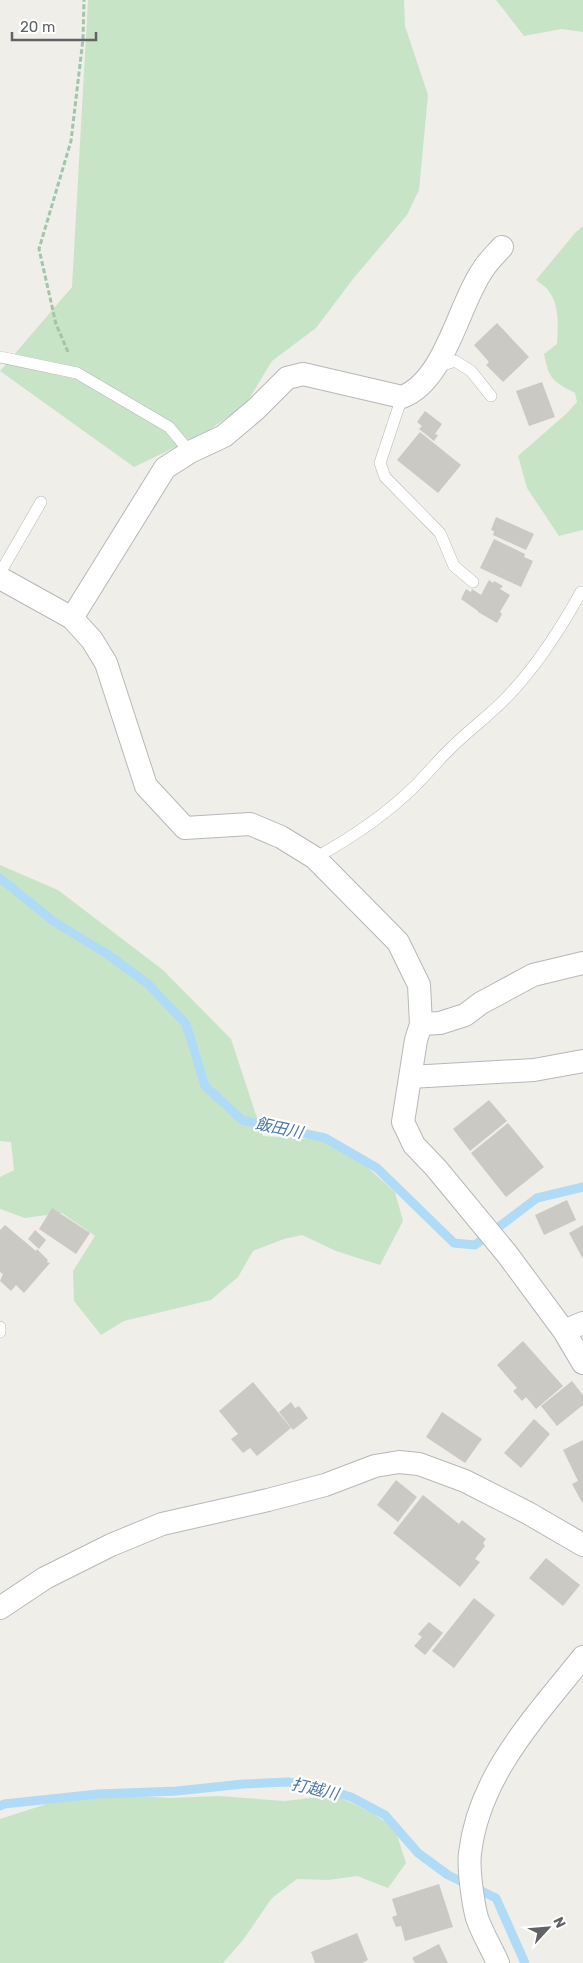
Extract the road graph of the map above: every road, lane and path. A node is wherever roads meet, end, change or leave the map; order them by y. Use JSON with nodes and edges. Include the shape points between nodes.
{"nodes":[{"id":1,"x":84,"y":0,"type":"edge"},
{"id":2,"x":502,"y":247,"type":"dead end"},
{"id":3,"x":0,"y":356,"type":"edge"},
{"id":4,"x":436,"y":368,"type":"junction"},
{"id":5,"x":77,"y":373,"type":"junction"},
{"id":6,"x":491,"y":396,"type":"dead end"},
{"id":7,"x":402,"y":397,"type":"junction"},
{"id":8,"x":190,"y":452,"type":"junction"},
{"id":9,"x":41,"y":502,"type":"dead end"},
{"id":10,"x":0,"y":573,"type":"edge"},
{"id":11,"x":0,"y":578,"type":"edge"},
{"id":12,"x":473,"y":582,"type":"dead end"},
{"id":13,"x":581,"y":592,"type":"dead end"},
{"id":14,"x":72,"y":618,"type":"junction"},
{"id":15,"x":315,"y":858,"type":"junction"},
{"id":16,"x":583,"y":964,"type":"edge"},
{"id":17,"x":421,"y":1024,"type":"junction"},
{"id":18,"x":583,"y":1061,"type":"edge"},
{"id":19,"x":410,"y":1077,"type":"junction"},
{"id":20,"x":0,"y":1327,"type":"edge"},
{"id":21,"x":573,"y":1327,"type":"edge"},
{"id":22,"x":0,"y":1332,"type":"edge"},
{"id":23,"x":583,"y":1364,"type":"edge"},
{"id":24,"x":583,"y":1545,"type":"edge"},
{"id":25,"x":0,"y":1608,"type":"edge"},
{"id":26,"x":583,"y":1657,"type":"edge"},
{"id":27,"x":498,"y":1963,"type":"edge"}],
"edges":[{"from":1,"to":5,"type":"path","via":[[83,39],[71,141],[39,249],[56,324]]},
{"from":2,"to":4,"type":"street","via":[[482,271]]},
{"from":3,"to":5,"type":"lane"},
{"from":4,"to":6,"type":"lane","via":[[455,361],[471,371]]},
{"from":4,"to":7,"type":"street","via":[[412,393]]},
{"from":5,"to":8,"type":"lane","via":[[169,427]]},
{"from":7,"to":8,"type":"street","via":[[304,374],[287,378],[256,410],[224,436]]},
{"from":7,"to":12,"type":"lane","via":[[380,463],[385,477],[440,533],[454,566]]},
{"from":8,"to":14,"type":"street","via":[[165,468]]},
{"from":9,"to":10,"type":"lane"},
{"from":11,"to":14,"type":"street"},
{"from":13,"to":15,"type":"lane","via":[[542,657],[506,698],[452,746],[415,786],[343,843]]},
{"from":14,"to":15,"type":"street","via":[[92,640],[106,663],[146,786],[185,828],[250,824]]},
{"from":15,"to":17,"type":"street","via":[[398,942],[419,986]]},
{"from":16,"to":17,"type":"street","via":[[533,975],[465,1015],[440,1023]]},
{"from":17,"to":19,"type":"street"},
{"from":18,"to":19,"type":"street","via":[[534,1070]]},
{"from":19,"to":21,"type":"street","via":[[403,1122],[414,1146]]},
{"from":20,"to":22,"type":"lane"},
{"from":21,"to":23,"type":"street"},
{"from":24,"to":25,"type":"street","via":[[465,1481],[419,1464],[399,1462],[375,1466],[325,1485],[268,1500],[162,1524],[46,1578]]},
{"from":26,"to":27,"type":"street","via":[[502,1761],[475,1826],[469,1855],[478,1919]]}]}
